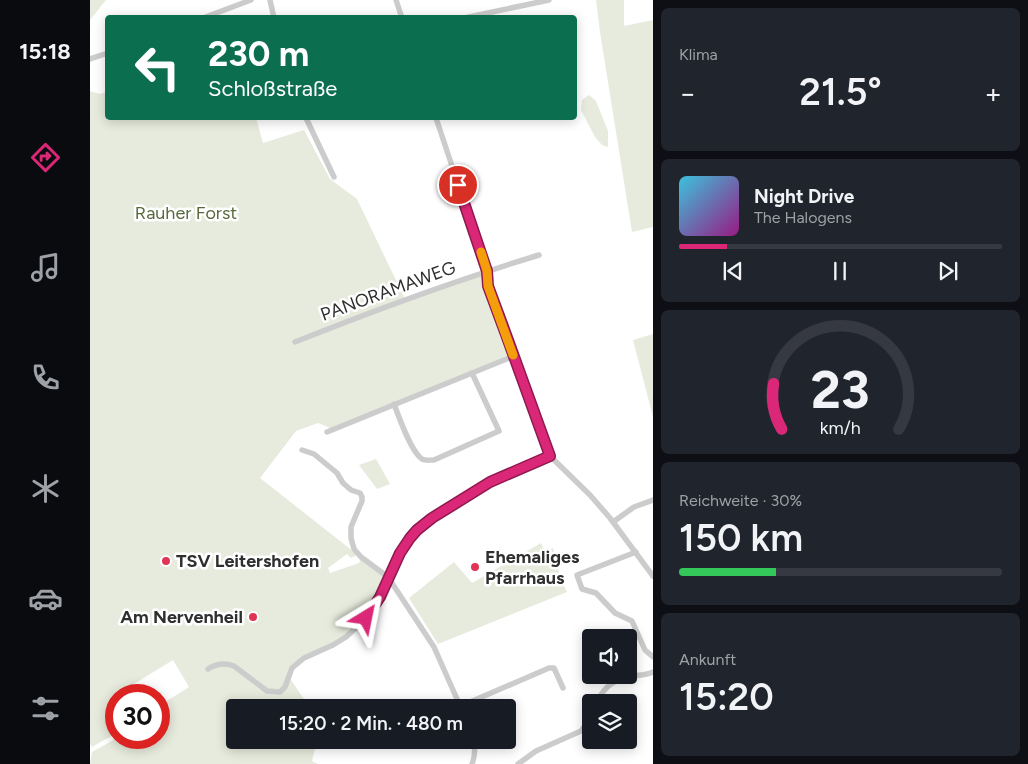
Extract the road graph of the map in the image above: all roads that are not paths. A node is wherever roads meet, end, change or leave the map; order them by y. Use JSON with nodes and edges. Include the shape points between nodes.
{"nodes":[{"id":1,"x":251,"y":0,"type":"edge"},
{"id":2,"x":270,"y":0,"type":"edge"},
{"id":3,"x":396,"y":0,"type":"edge"},
{"id":4,"x":549,"y":0,"type":"edge"},
{"id":5,"x":211,"y":15,"type":"edge"},
{"id":6,"x":273,"y":15,"type":"edge"},
{"id":7,"x":401,"y":15,"type":"edge"},
{"id":8,"x":478,"y":15,"type":"edge"},
{"id":9,"x":105,"y":53,"type":"edge"},
{"id":10,"x":90,"y":59,"type":"edge"},
{"id":11,"x":307,"y":120,"type":"edge"},
{"id":12,"x":437,"y":120,"type":"edge"},
{"id":13,"x":334,"y":177,"type":"dead end"},
{"id":14,"x":539,"y":255,"type":"dead end"},
{"id":15,"x":487,"y":271,"type":"junction"},
{"id":16,"x":297,"y":339,"type":"dead end"},
{"id":17,"x":514,"y":356,"type":"junction"},
{"id":18,"x":472,"y":372,"type":"junction"},
{"id":19,"x":394,"y":404,"type":"junction"},
{"id":20,"x":327,"y":432,"type":"dead end"},
{"id":21,"x":302,"y":450,"type":"dead end"},
{"id":22,"x":550,"y":456,"type":"junction"},
{"id":23,"x":653,"y":500,"type":"edge"},
{"id":24,"x":613,"y":522,"type":"junction"},
{"id":25,"x":636,"y":552,"type":"junction"},
{"id":26,"x":653,"y":576,"type":"edge"},
{"id":27,"x":388,"y":577,"type":"junction"},
{"id":28,"x":653,"y":657,"type":"edge"},
{"id":29,"x":208,"y":669,"type":"dead end"},
{"id":30,"x":653,"y":672,"type":"edge"},
{"id":31,"x":563,"y":688,"type":"dead end"},
{"id":32,"x":601,"y":694,"type":"edge"},
{"id":33,"x":457,"y":699,"type":"edge"},
{"id":34,"x":479,"y":699,"type":"edge"},
{"id":35,"x":582,"y":731,"type":"edge"},
{"id":36,"x":475,"y":749,"type":"edge"},
{"id":37,"x":473,"y":763,"type":"edge"},
{"id":38,"x":480,"y":764,"type":"edge"},
{"id":39,"x":518,"y":764,"type":"edge"}],
"edges":[{"from":1,"to":5,"type":"street"},
{"from":2,"to":6,"type":"street"},
{"from":3,"to":7,"type":"street"},
{"from":4,"to":8,"type":"street"},
{"from":9,"to":10,"type":"street"},
{"from":11,"to":13,"type":"street"},
{"from":12,"to":15,"type":"street"},
{"from":14,"to":15,"type":"street","name":"PANORAMAWEG"},
{"from":15,"to":16,"type":"street","name":"PANORAMAWEG"},
{"from":15,"to":17,"type":"street","via":[[488,286]]},
{"from":17,"to":18,"type":"street"},
{"from":17,"to":22,"type":"street"},
{"from":18,"to":19,"type":"street"},
{"from":18,"to":19,"type":"street","via":[[499,431],[434,460],[422,459],[415,451]]},
{"from":19,"to":20,"type":"street"},
{"from":21,"to":27,"type":"street","via":[[314,454],[351,490],[360,493],[362,501],[352,527],[354,549]]},
{"from":22,"to":24,"type":"street"},
{"from":22,"to":27,"type":"street","via":[[490,482],[432,518],[410,538]]},
{"from":23,"to":24,"type":"street","via":[[634,507]]},
{"from":24,"to":25,"type":"street"},
{"from":25,"to":26,"type":"street"},
{"from":25,"to":28,"type":"street","via":[[577,575],[582,589],[596,593],[615,613],[632,622],[645,650]]},
{"from":27,"to":29,"type":"street","via":[[366,618],[346,637],[304,658],[292,668],[280,692],[267,691],[229,664],[216,664]]},
{"from":27,"to":33,"type":"street","via":[[434,647]]},
{"from":30,"to":32,"type":"street","via":[[614,682]]},
{"from":31,"to":34,"type":"street","via":[[554,668],[549,668]]},
{"from":35,"to":39,"type":"street"},
{"from":36,"to":37,"type":"street"},
{"from":37,"to":38,"type":"street"}]}
